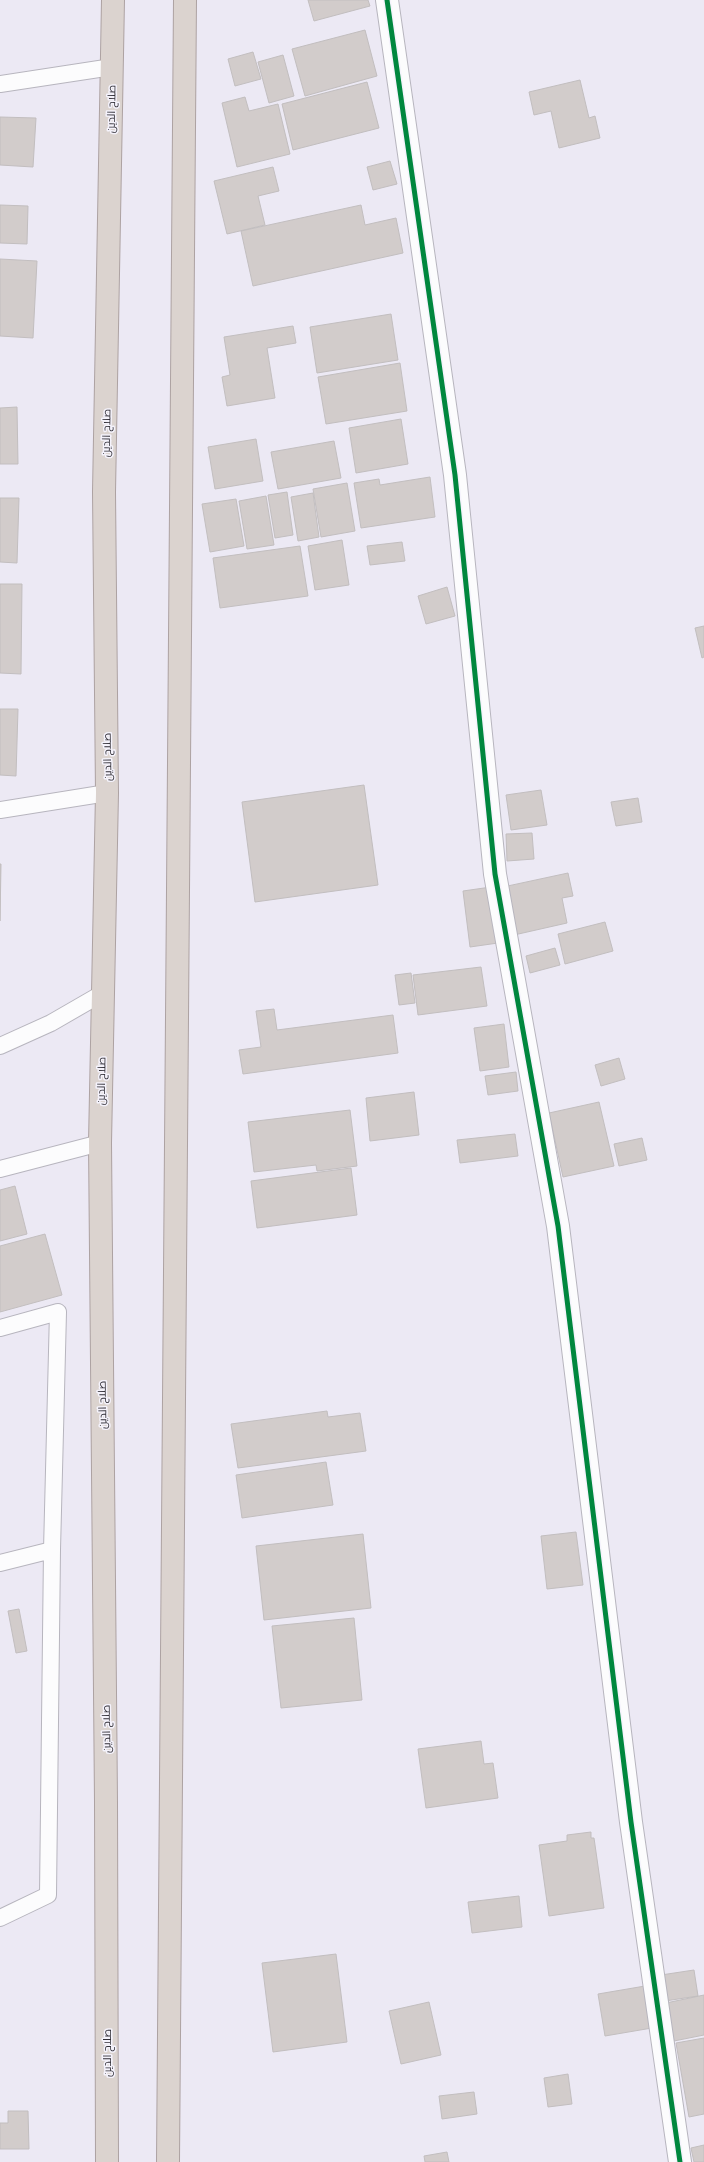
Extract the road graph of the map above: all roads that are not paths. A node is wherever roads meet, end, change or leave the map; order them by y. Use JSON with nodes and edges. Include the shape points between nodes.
{"nodes":[{"id":1,"x":113,"y":0,"type":"edge"},
{"id":2,"x":185,"y":0,"type":"edge"},
{"id":3,"x":387,"y":0,"type":"edge"},
{"id":4,"x":112,"y":67,"type":"junction"},
{"id":5,"x":0,"y":84,"type":"edge"},
{"id":6,"x":107,"y":793,"type":"junction"},
{"id":7,"x":0,"y":810,"type":"edge"},
{"id":8,"x":103,"y":993,"type":"junction"},
{"id":9,"x":0,"y":1046,"type":"edge"},
{"id":10,"x":100,"y":1143,"type":"junction"},
{"id":11,"x":0,"y":1169,"type":"edge"},
{"id":12,"x":0,"y":1328,"type":"edge"},
{"id":13,"x":52,"y":1550,"type":"junction"},
{"id":14,"x":0,"y":1563,"type":"edge"},
{"id":15,"x":0,"y":1918,"type":"edge"},
{"id":16,"x":107,"y":2162,"type":"edge"},
{"id":17,"x":168,"y":2162,"type":"edge"},
{"id":18,"x":680,"y":2162,"type":"edge"}],
"edges":[{"from":1,"to":4,"type":"highway","name":"صلاح الدين"},
{"from":2,"to":17,"type":"highway"},
{"from":3,"to":18,"type":"street","via":[[455,475],[495,874],[558,1226],[631,1822]]},
{"from":4,"to":5,"type":"lane"},
{"from":4,"to":6,"type":"highway","name":"صلاح الدين","via":[[104,492]]},
{"from":6,"to":7,"type":"lane"},
{"from":6,"to":8,"type":"highway","name":"صلاح الدين"},
{"from":8,"to":9,"type":"lane","via":[[52,1023]]},
{"from":8,"to":10,"type":"highway","name":"صلاح الدين"},
{"from":10,"to":11,"type":"lane"},
{"from":10,"to":16,"type":"highway","name":"صلاح الدين"},
{"from":12,"to":13,"type":"lane","via":[[58,1312]]},
{"from":13,"to":14,"type":"lane"},
{"from":13,"to":15,"type":"lane","via":[[48,1895]]}]}
